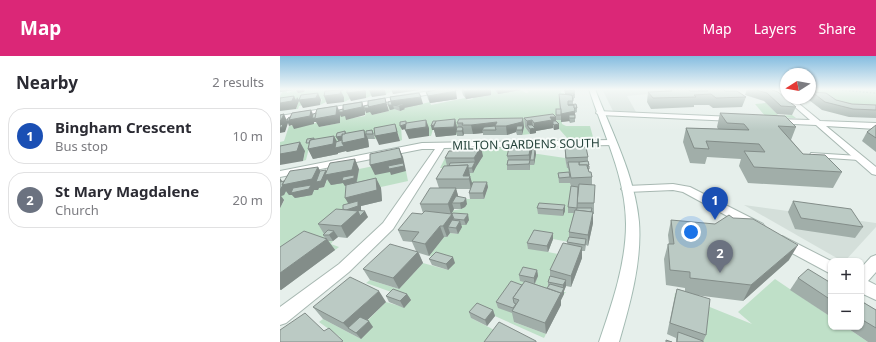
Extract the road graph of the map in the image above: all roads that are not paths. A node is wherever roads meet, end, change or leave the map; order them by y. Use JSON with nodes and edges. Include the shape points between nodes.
{"nodes":[{"id":1,"x":379,"y":102,"type":"edge"},
{"id":2,"x":596,"y":102,"type":"edge"},
{"id":3,"x":796,"y":104,"type":"edge"},
{"id":4,"x":600,"y":113,"type":"junction"},
{"id":5,"x":280,"y":118,"type":"edge"},
{"id":6,"x":744,"y":119,"type":"edge"},
{"id":7,"x":765,"y":120,"type":"edge"},
{"id":8,"x":819,"y":123,"type":"junction"},
{"id":9,"x":876,"y":126,"type":"edge"},
{"id":10,"x":611,"y":143,"type":"junction"},
{"id":11,"x":442,"y":145,"type":"junction"},
{"id":12,"x":808,"y":155,"type":"edge"},
{"id":13,"x":859,"y":158,"type":"junction"},
{"id":14,"x":876,"y":172,"type":"edge"},
{"id":15,"x":280,"y":174,"type":"edge"},
{"id":16,"x":627,"y":188,"type":"junction"},
{"id":17,"x":876,"y":261,"type":"edge"},
{"id":18,"x":828,"y":266,"type":"edge"},
{"id":19,"x":864,"y":275,"type":"edge"},
{"id":20,"x":864,"y":286,"type":"edge"},
{"id":21,"x":876,"y":293,"type":"edge"},
{"id":22,"x":280,"y":317,"type":"edge"},
{"id":23,"x":609,"y":342,"type":"edge"}],
"edges":[{"from":1,"to":5,"type":"street"},
{"from":2,"to":4,"type":"street"},
{"from":3,"to":8,"type":"street"},
{"from":4,"to":6,"type":"street"},
{"from":4,"to":10,"type":"street"},
{"from":7,"to":8,"type":"street"},
{"from":8,"to":9,"type":"street"},
{"from":8,"to":13,"type":"street"},
{"from":10,"to":11,"type":"street","name":"MILTON GARDENS SOUTH"},
{"from":10,"to":16,"type":"street"},
{"from":11,"to":15,"type":"street","name":"MILTON GARDENS SOUTH","via":[[411,147]]},
{"from":11,"to":22,"type":"street","via":[[401,210],[384,231],[344,268]]},
{"from":12,"to":13,"type":"lane"},
{"from":13,"to":14,"type":"street"},
{"from":16,"to":18,"type":"street","via":[[674,187],[693,191]]},
{"from":16,"to":23,"type":"street","via":[[632,214],[632,241],[620,308]]},
{"from":17,"to":19,"type":"street"},
{"from":20,"to":21,"type":"street"}]}
